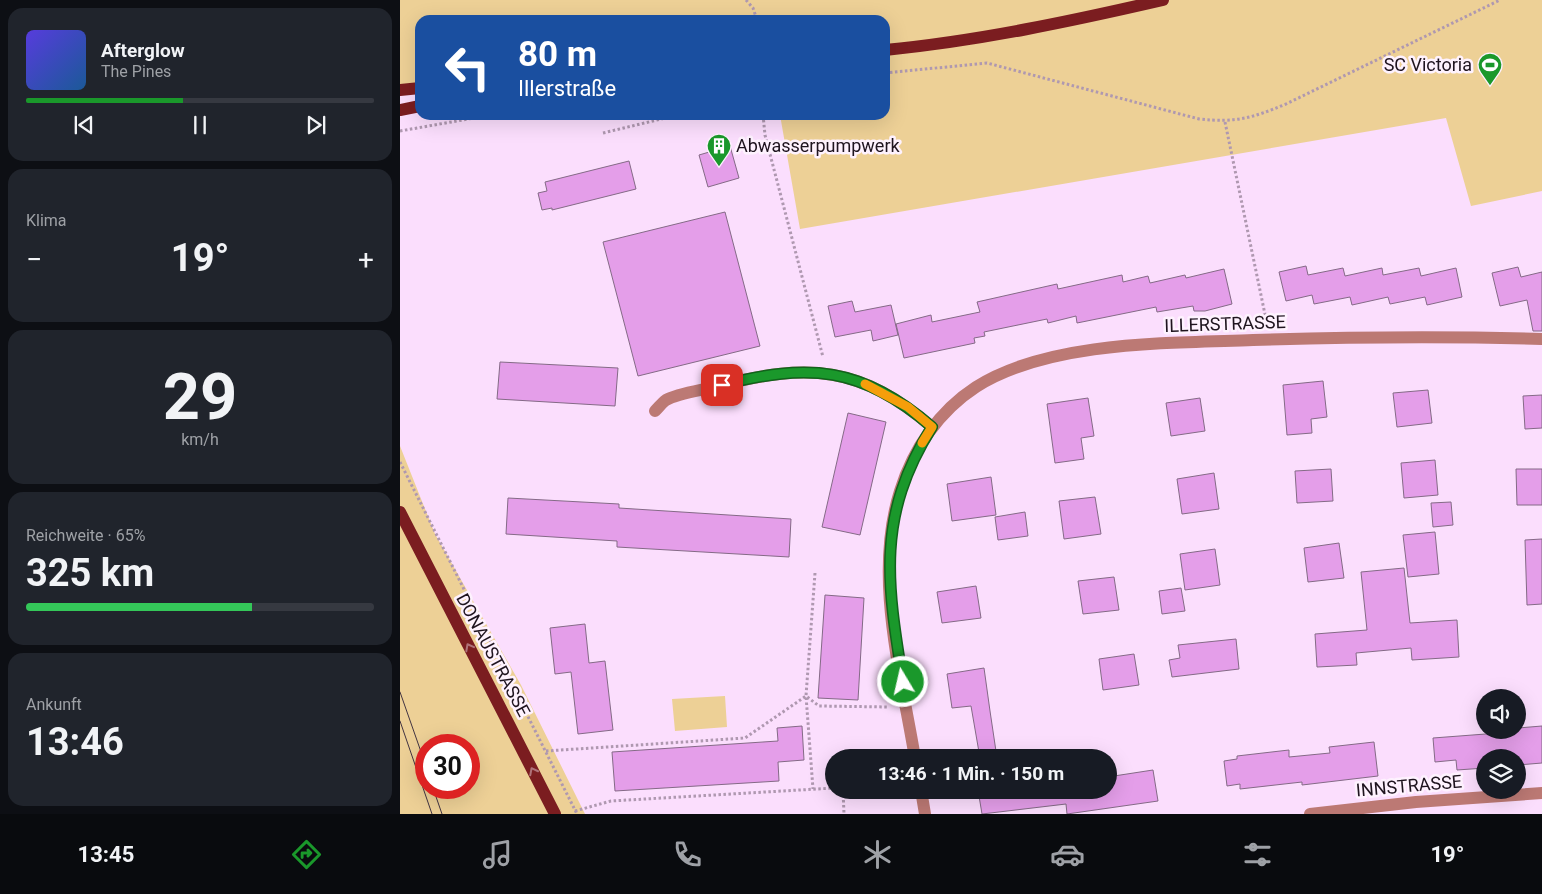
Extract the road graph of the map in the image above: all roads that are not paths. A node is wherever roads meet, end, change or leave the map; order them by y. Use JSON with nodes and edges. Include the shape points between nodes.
{"nodes":[{"id":1,"x":1163,"y":0,"type":"edge"},
{"id":2,"x":890,"y":49,"type":"edge"},
{"id":3,"x":415,"y":88,"type":"edge"},
{"id":4,"x":400,"y":90,"type":"edge"},
{"id":5,"x":415,"y":107,"type":"edge"},
{"id":6,"x":400,"y":110,"type":"edge"},
{"id":7,"x":1542,"y":338,"type":"edge"},
{"id":8,"x":655,"y":411,"type":"dead end"},
{"id":9,"x":932,"y":427,"type":"junction"},
{"id":10,"x":400,"y":512,"type":"edge"},
{"id":11,"x":914,"y":749,"type":"edge"},
{"id":12,"x":1542,"y":793,"type":"edge"},
{"id":13,"x":922,"y":799,"type":"edge"},
{"id":14,"x":555,"y":814,"type":"edge"},
{"id":15,"x":925,"y":814,"type":"edge"},
{"id":16,"x":1310,"y":814,"type":"edge"}],
"edges":[{"from":1,"to":2,"type":"main road","via":[[963,40]]},
{"from":3,"to":4,"type":"main road"},
{"from":5,"to":6,"type":"main road"},
{"from":7,"to":9,"type":"street","name":"ILLERSTRASSE","via":[[1372,336],[1136,346],[1078,353],[1008,372],[977,387]]},
{"from":8,"to":9,"type":"street","via":[[667,400],[766,375],[827,372],[853,379],[886,394]]},
{"from":9,"to":11,"type":"street","name":"ILLERSTRASSE","via":[[917,451],[899,493],[890,549],[891,605]]},
{"from":14,"to":10,"type":"main road","name":"DONAUSTRASSE","one_way":true},
{"from":12,"to":16,"type":"street","name":"INNSTRASSE"},
{"from":13,"to":15,"type":"street"}]}
